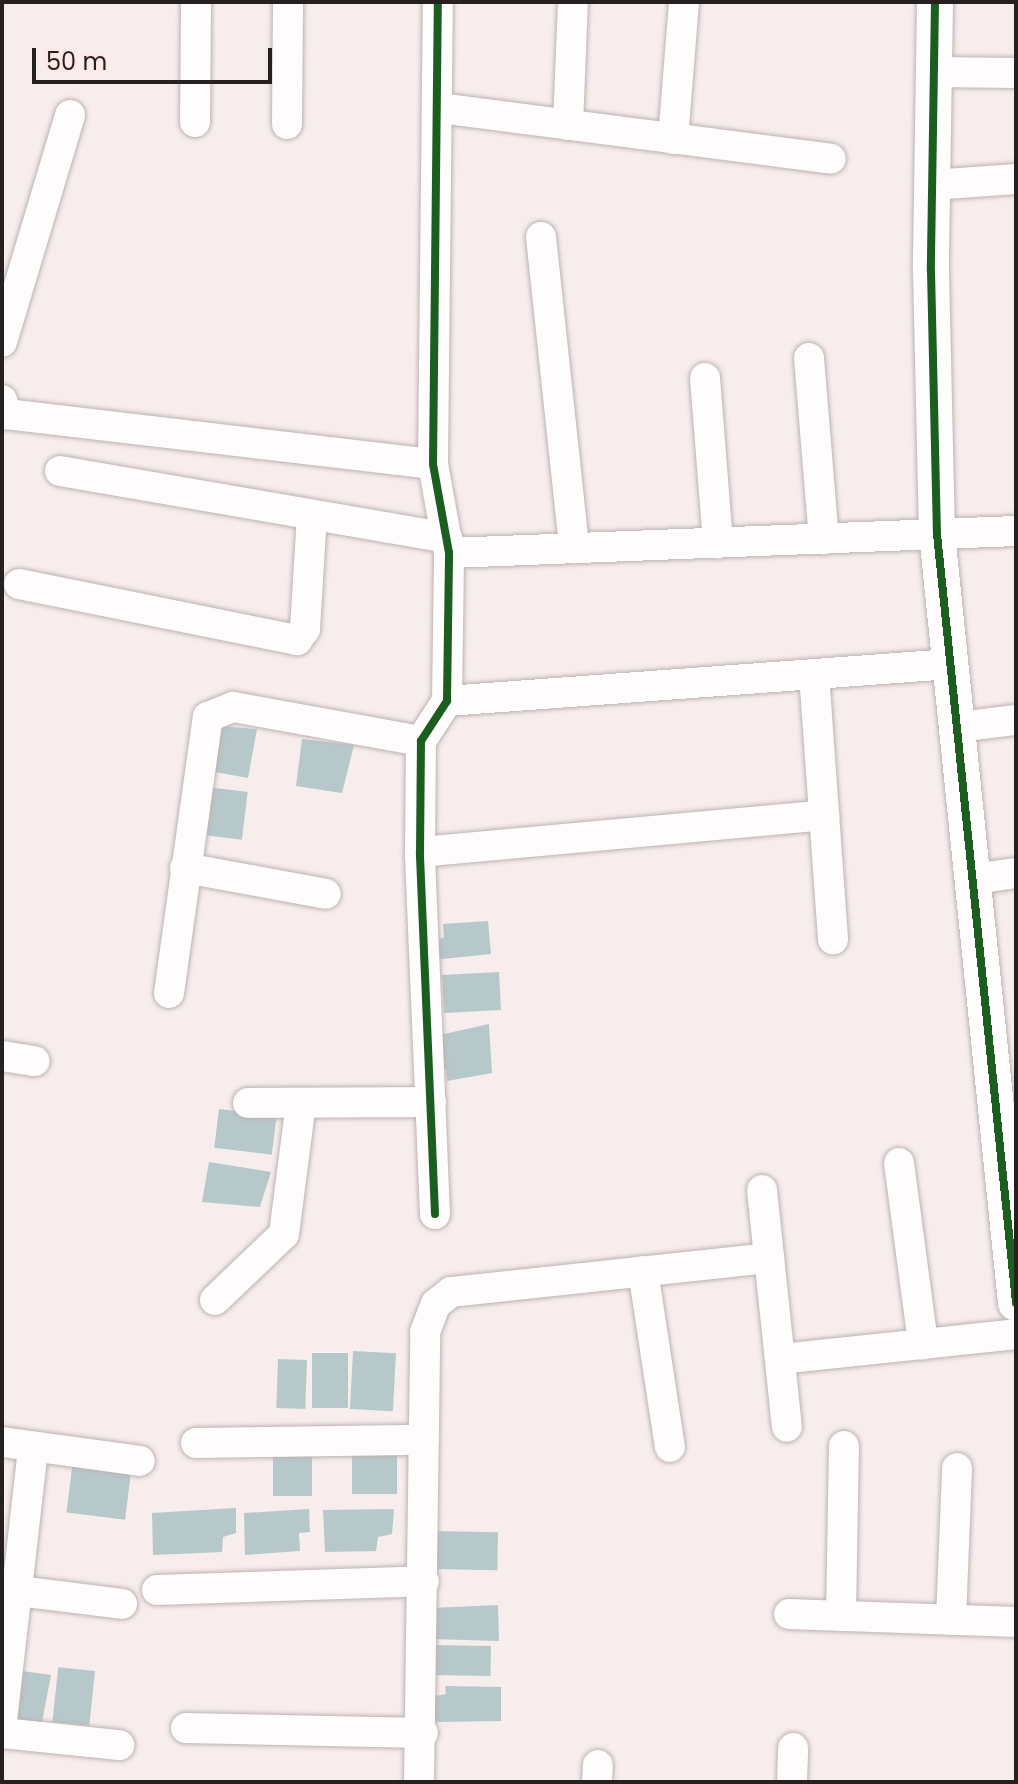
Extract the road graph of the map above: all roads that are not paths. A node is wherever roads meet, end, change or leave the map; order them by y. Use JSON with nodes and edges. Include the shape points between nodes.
{"nodes":[{"id":1,"x":196,"y":2,"type":"edge"},
{"id":2,"x":288,"y":2,"type":"edge"},
{"id":3,"x":438,"y":2,"type":"edge"},
{"id":4,"x":573,"y":2,"type":"edge"},
{"id":5,"x":684,"y":2,"type":"edge"},
{"id":6,"x":935,"y":2,"type":"edge"},
{"id":7,"x":934,"y":72,"type":"junction"},
{"id":8,"x":1016,"y":73,"type":"edge"},
{"id":9,"x":440,"y":108,"type":"junction"},
{"id":10,"x":70,"y":115,"type":"dead end"},
{"id":11,"x":195,"y":122,"type":"dead end"},
{"id":12,"x":287,"y":124,"type":"dead end"},
{"id":13,"x":568,"y":125,"type":"junction"},
{"id":14,"x":673,"y":139,"type":"junction"},
{"id":15,"x":831,"y":159,"type":"dead end"},
{"id":16,"x":1016,"y":179,"type":"edge"},
{"id":17,"x":932,"y":185,"type":"junction"},
{"id":18,"x":541,"y":237,"type":"dead end"},
{"id":19,"x":2,"y":342,"type":"edge"},
{"id":20,"x":809,"y":358,"type":"dead end"},
{"id":21,"x":705,"y":378,"type":"dead end"},
{"id":22,"x":3,"y":414,"type":"edge"},
{"id":23,"x":433,"y":464,"type":"junction"},
{"id":24,"x":60,"y":471,"type":"dead end"},
{"id":25,"x":312,"y":515,"type":"junction"},
{"id":26,"x":1016,"y":531,"type":"edge"},
{"id":27,"x":937,"y":534,"type":"junction"},
{"id":28,"x":824,"y":539,"type":"junction"},
{"id":29,"x":718,"y":543,"type":"junction"},
{"id":30,"x":448,"y":546,"type":"junction"},
{"id":31,"x":574,"y":548,"type":"junction"},
{"id":32,"x":19,"y":584,"type":"dead end"},
{"id":33,"x":951,"y":664,"type":"junction"},
{"id":34,"x":814,"y":674,"type":"junction"},
{"id":35,"x":447,"y":701,"type":"junction"},
{"id":36,"x":1016,"y":720,"type":"edge"},
{"id":37,"x":958,"y":727,"type":"junction"},
{"id":38,"x":421,"y":741,"type":"junction"},
{"id":39,"x":824,"y":815,"type":"junction"},
{"id":40,"x":420,"y":852,"type":"junction"},
{"id":41,"x":185,"y":868,"type":"junction"},
{"id":42,"x":1016,"y":873,"type":"edge"},
{"id":43,"x":975,"y":879,"type":"junction"},
{"id":44,"x":326,"y":894,"type":"dead end"},
{"id":45,"x":833,"y":939,"type":"dead end"},
{"id":46,"x":169,"y":993,"type":"dead end"},
{"id":47,"x":2,"y":1056,"type":"edge"},
{"id":48,"x":35,"y":1061,"type":"dead end"},
{"id":49,"x":431,"y":1102,"type":"junction"},
{"id":50,"x":248,"y":1103,"type":"dead end"},
{"id":51,"x":301,"y":1103,"type":"junction"},
{"id":52,"x":899,"y":1163,"type":"dead end"},
{"id":53,"x":762,"y":1190,"type":"dead end"},
{"id":54,"x":435,"y":1214,"type":"dead end"},
{"id":55,"x":769,"y":1258,"type":"junction"},
{"id":56,"x":643,"y":1271,"type":"junction"},
{"id":57,"x":215,"y":1300,"type":"dead end"},
{"id":58,"x":1016,"y":1303,"type":"edge"},
{"id":59,"x":1016,"y":1334,"type":"edge"},
{"id":60,"x":923,"y":1344,"type":"junction"},
{"id":61,"x":780,"y":1359,"type":"junction"},
{"id":62,"x":787,"y":1427,"type":"dead end"},
{"id":63,"x":424,"y":1440,"type":"junction"},
{"id":64,"x":2,"y":1442,"type":"edge"},
{"id":65,"x":196,"y":1443,"type":"dead end"},
{"id":66,"x":844,"y":1446,"type":"dead end"},
{"id":67,"x":33,"y":1447,"type":"junction"},
{"id":68,"x":670,"y":1447,"type":"dead end"},
{"id":69,"x":140,"y":1461,"type":"dead end"},
{"id":70,"x":957,"y":1468,"type":"dead end"},
{"id":71,"x":424,"y":1581,"type":"junction"},
{"id":72,"x":9,"y":1590,"type":"edge"},
{"id":73,"x":157,"y":1590,"type":"dead end"},
{"id":74,"x":122,"y":1604,"type":"dead end"},
{"id":75,"x":789,"y":1614,"type":"dead end"},
{"id":76,"x":841,"y":1616,"type":"junction"},
{"id":77,"x":951,"y":1620,"type":"junction"},
{"id":78,"x":1016,"y":1622,"type":"edge"},
{"id":79,"x":2,"y":1721,"type":"edge"},
{"id":80,"x":186,"y":1728,"type":"dead end"},
{"id":81,"x":2,"y":1733,"type":"edge"},
{"id":82,"x":423,"y":1733,"type":"junction"},
{"id":83,"x":119,"y":1745,"type":"dead end"},
{"id":84,"x":793,"y":1748,"type":"dead end"},
{"id":85,"x":419,"y":1782,"type":"edge"},
{"id":86,"x":792,"y":1782,"type":"edge"}],
"edges":[{"from":1,"to":11,"type":"street"},
{"from":2,"to":12,"type":"street"},
{"from":3,"to":9,"type":"street"},
{"from":4,"to":13,"type":"street"},
{"from":5,"to":14,"type":"street"},
{"from":6,"to":7,"type":"street"},
{"from":7,"to":8,"type":"street"},
{"from":7,"to":17,"type":"street"},
{"from":9,"to":13,"type":"street"},
{"from":9,"to":23,"type":"street"},
{"from":10,"to":19,"type":"street"},
{"from":13,"to":14,"type":"street"},
{"from":14,"to":15,"type":"street"},
{"from":16,"to":17,"type":"street"},
{"from":17,"to":27,"type":"street"},
{"from":18,"to":31,"type":"street"},
{"from":20,"to":28,"type":"street"},
{"from":21,"to":29,"type":"street"},
{"from":22,"to":23,"type":"street"},
{"from":23,"to":30,"type":"street"},
{"from":24,"to":25,"type":"street"},
{"from":25,"to":30,"type":"street"},
{"from":25,"to":32,"type":"street","via":[[305,629],[297,640]]},
{"from":26,"to":27,"type":"street"},
{"from":27,"to":28,"type":"street"},
{"from":27,"to":33,"type":"street"},
{"from":28,"to":29,"type":"street"},
{"from":29,"to":31,"type":"street"},
{"from":30,"to":31,"type":"street"},
{"from":30,"to":35,"type":"street"},
{"from":33,"to":34,"type":"street"},
{"from":33,"to":37,"type":"street"},
{"from":34,"to":35,"type":"street"},
{"from":34,"to":39,"type":"street"},
{"from":35,"to":38,"type":"street"},
{"from":36,"to":37,"type":"street"},
{"from":37,"to":43,"type":"street"},
{"from":38,"to":40,"type":"street"},
{"from":38,"to":41,"type":"street","via":[[217,708],[202,732]]},
{"from":39,"to":40,"type":"street"},
{"from":39,"to":45,"type":"street"},
{"from":40,"to":49,"type":"street"},
{"from":41,"to":44,"type":"street"},
{"from":41,"to":46,"type":"street"},
{"from":42,"to":43,"type":"street"},
{"from":43,"to":58,"type":"street"},
{"from":47,"to":48,"type":"street"},
{"from":49,"to":51,"type":"street"},
{"from":49,"to":54,"type":"street"},
{"from":50,"to":51,"type":"street"},
{"from":51,"to":57,"type":"street","via":[[284,1234]]},
{"from":52,"to":60,"type":"street"},
{"from":53,"to":55,"type":"street"},
{"from":55,"to":56,"type":"street"},
{"from":55,"to":61,"type":"street"},
{"from":56,"to":63,"type":"street","via":[[451,1292],[436,1304],[425,1332]]},
{"from":56,"to":68,"type":"street"},
{"from":59,"to":60,"type":"street"},
{"from":60,"to":61,"type":"street"},
{"from":61,"to":62,"type":"street"},
{"from":63,"to":65,"type":"street"},
{"from":63,"to":71,"type":"street"},
{"from":64,"to":67,"type":"street"},
{"from":66,"to":76,"type":"street"},
{"from":67,"to":69,"type":"street"},
{"from":67,"to":72,"type":"street"},
{"from":70,"to":77,"type":"street"},
{"from":71,"to":73,"type":"street"},
{"from":71,"to":82,"type":"street"},
{"from":72,"to":74,"type":"street"},
{"from":72,"to":79,"type":"street"},
{"from":75,"to":76,"type":"street"},
{"from":76,"to":77,"type":"street"},
{"from":77,"to":78,"type":"street"},
{"from":80,"to":82,"type":"street"},
{"from":81,"to":83,"type":"street"},
{"from":82,"to":85,"type":"street"},
{"from":84,"to":86,"type":"street"}]}
